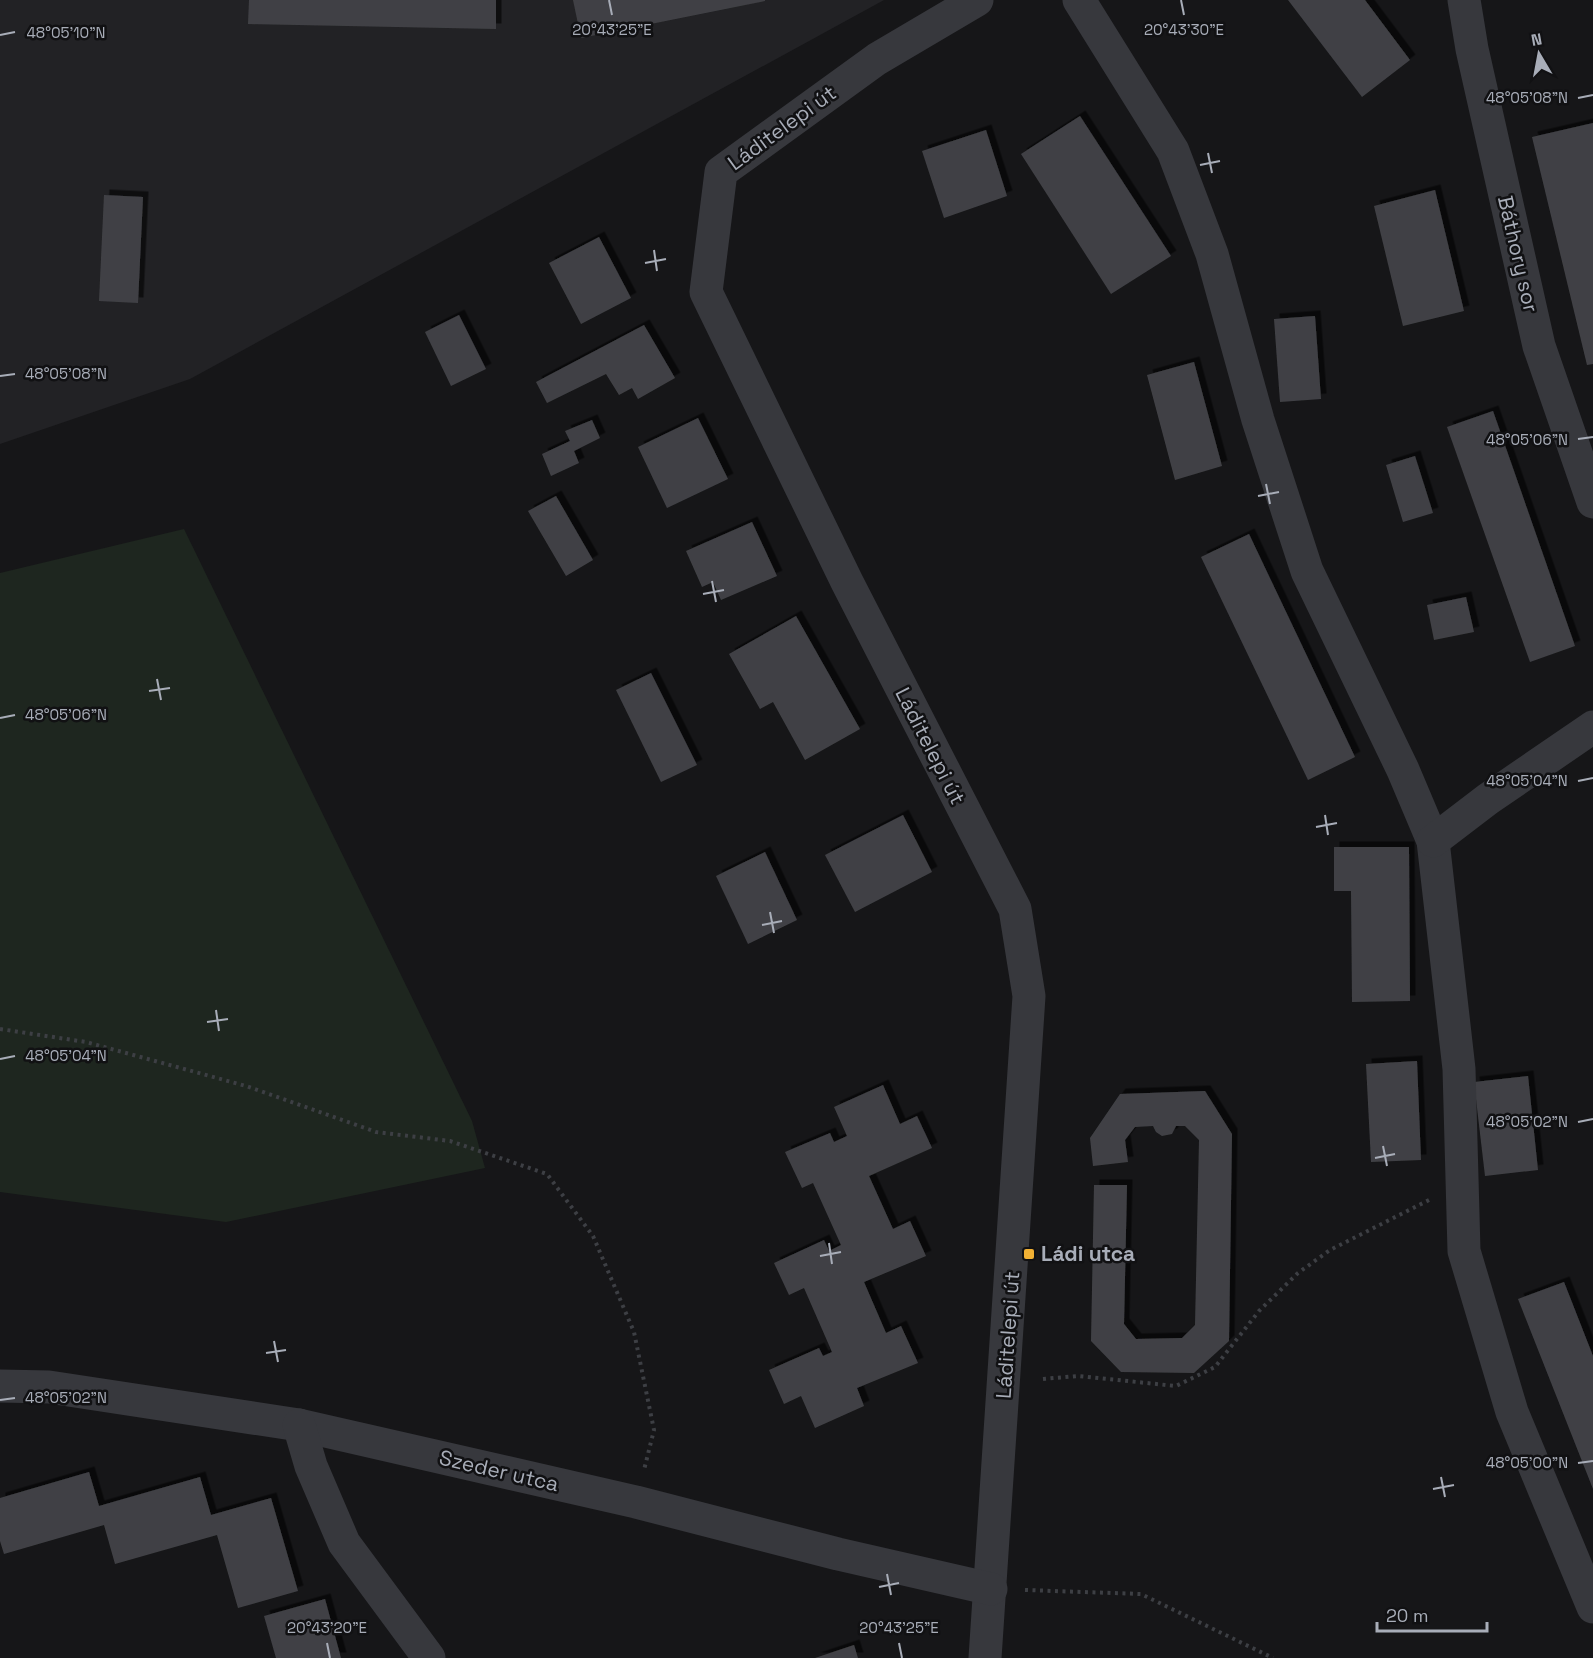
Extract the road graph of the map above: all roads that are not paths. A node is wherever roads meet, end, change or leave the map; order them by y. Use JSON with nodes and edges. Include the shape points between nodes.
{"nodes":[{"id":1,"x":977,"y":0,"type":"edge"},
{"id":2,"x":1079,"y":0,"type":"edge"},
{"id":3,"x":1464,"y":0,"type":"edge"},
{"id":4,"x":1593,"y":502,"type":"edge"},
{"id":5,"x":1593,"y":727,"type":"edge"},
{"id":6,"x":1433,"y":841,"type":"junction"},
{"id":7,"x":0,"y":1386,"type":"edge"},
{"id":8,"x":299,"y":1425,"type":"junction"},
{"id":9,"x":991,"y":1589,"type":"junction"},
{"id":10,"x":1593,"y":1607,"type":"edge"},
{"id":11,"x":429,"y":1658,"type":"edge"},
{"id":12,"x":985,"y":1658,"type":"edge"}],
"edges":[{"from":1,"to":9,"type":"street","name":"Láditelepi út","via":[[877,58],[721,172],[706,292],[847,582],[1015,909],[1029,996]]},
{"from":2,"to":6,"type":"street","via":[[1173,151],[1212,254],[1258,420],[1307,571]]},
{"from":3,"to":4,"type":"street","name":"Báthory sor","via":[[1539,346]]},
{"from":5,"to":6,"type":"street"},
{"from":6,"to":10,"type":"street","via":[[1459,1069],[1464,1251],[1512,1412]]},
{"from":7,"to":8,"type":"street","name":"Szeder utca","via":[[49,1387]]},
{"from":8,"to":9,"type":"street","name":"Szeder utca"},
{"from":8,"to":11,"type":"street","via":[[311,1466],[344,1543]]},
{"from":9,"to":12,"type":"street","name":"Láditelepi út"}]}
